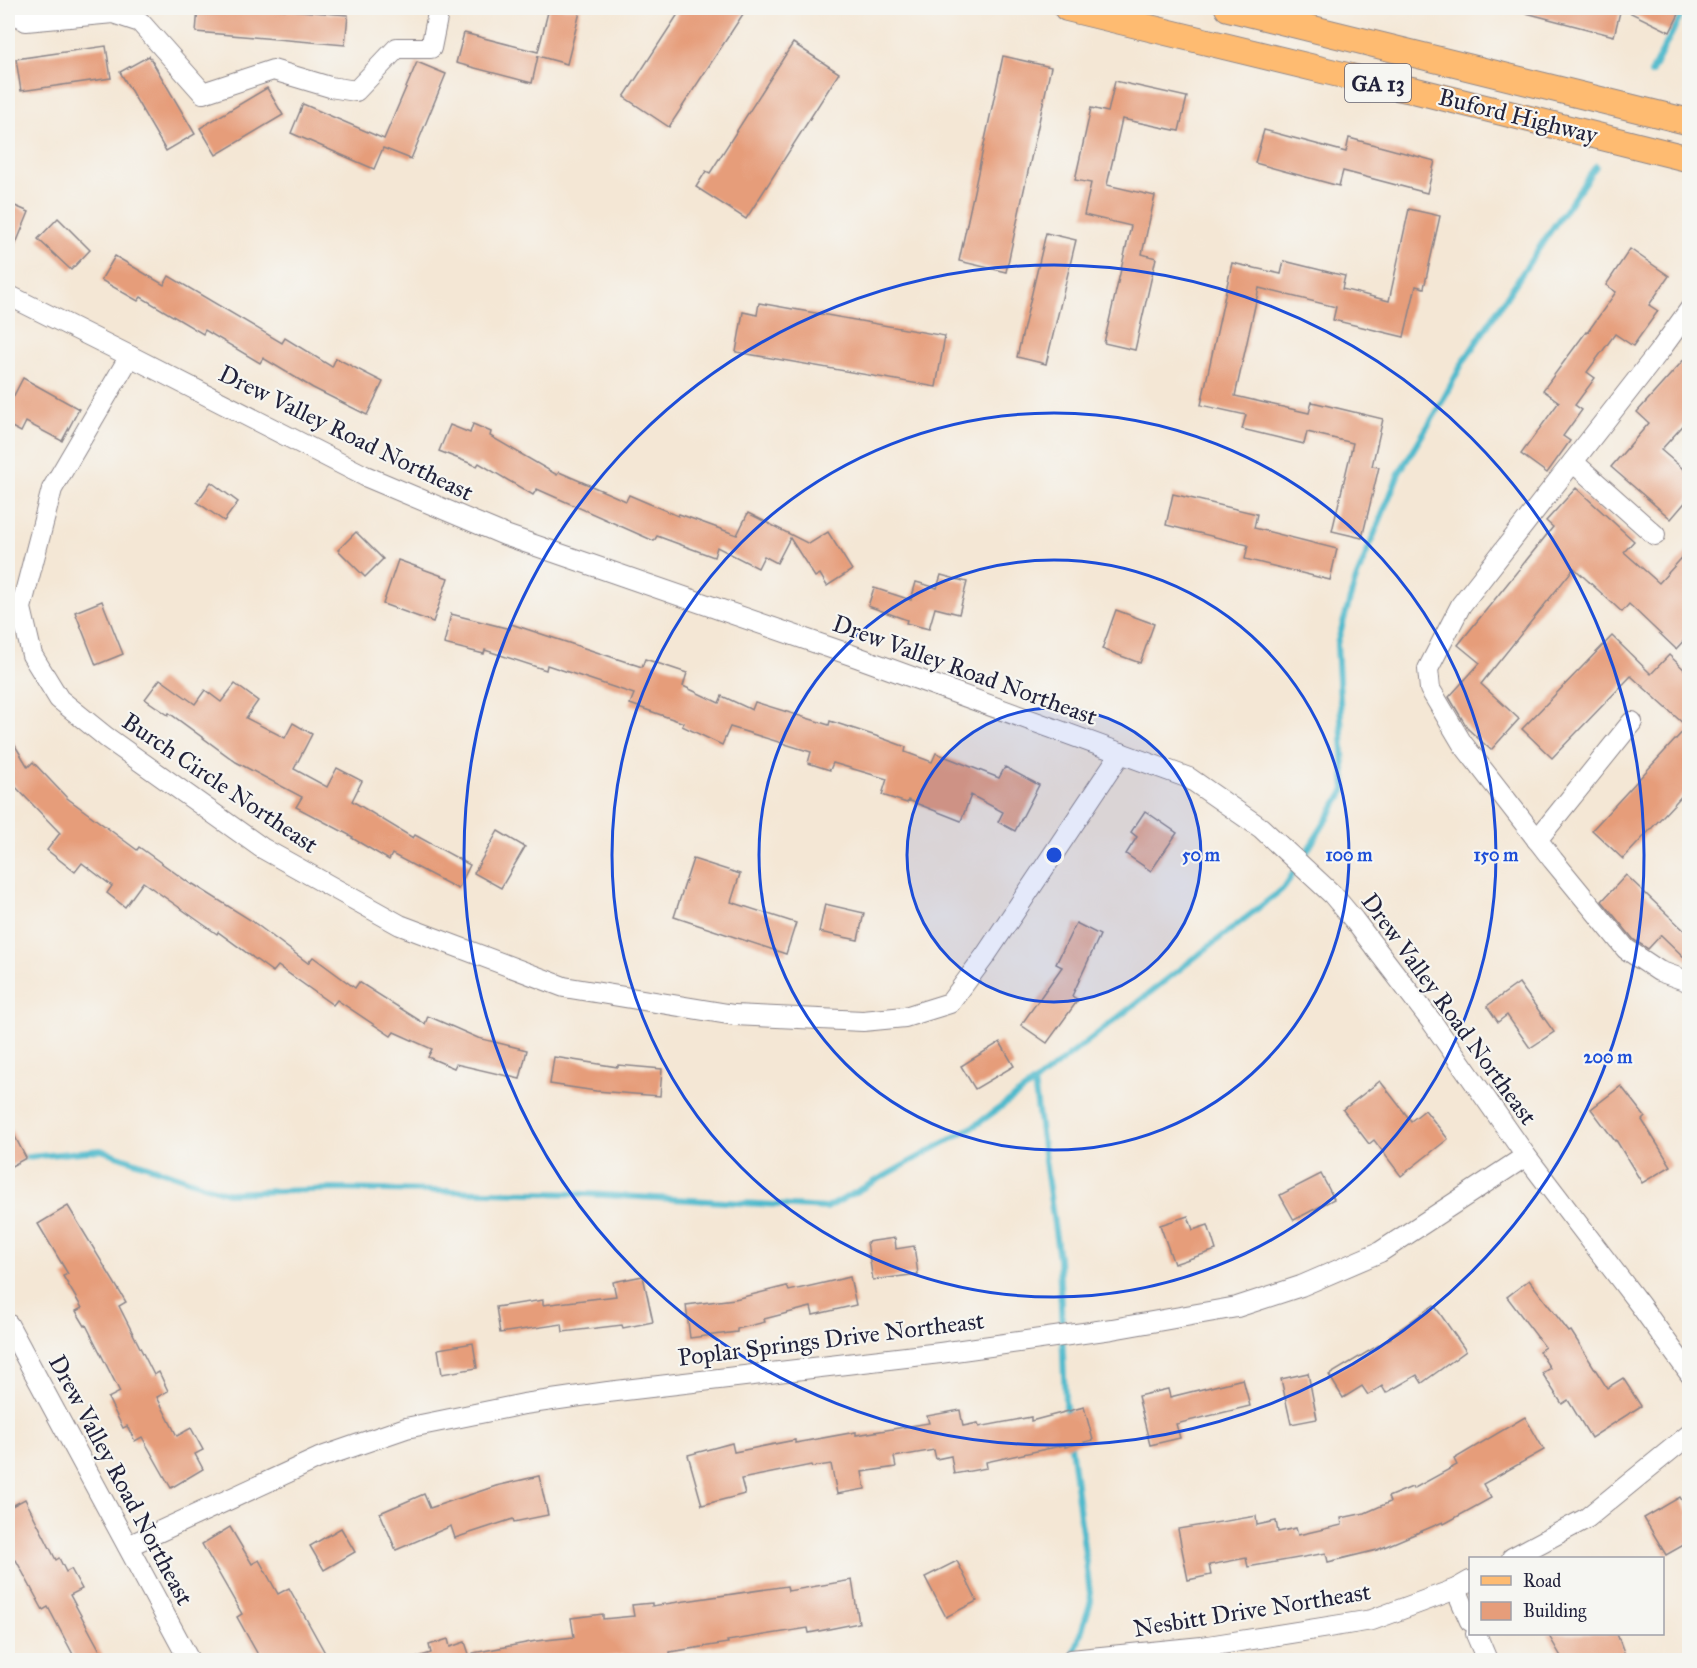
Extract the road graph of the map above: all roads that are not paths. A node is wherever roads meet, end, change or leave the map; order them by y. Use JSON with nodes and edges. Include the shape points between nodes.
{"nodes":[{"id":1,"x":9,"y":8,"type":"edge"},
{"id":2,"x":439,"y":8,"type":"edge"},
{"id":3,"x":1067,"y":8,"type":"edge"},
{"id":4,"x":1237,"y":8,"type":"edge"},
{"id":5,"x":1689,"y":122,"type":"edge"},
{"id":6,"x":1689,"y":159,"type":"edge"},
{"id":7,"x":8,"y":295,"type":"edge"},
{"id":8,"x":1689,"y":309,"type":"edge"},
{"id":9,"x":130,"y":356,"type":"junction"},
{"id":10,"x":1573,"y":462,"type":"junction"},
{"id":11,"x":1655,"y":536,"type":"dead end"},
{"id":12,"x":1632,"y":723,"type":"dead end"},
{"id":13,"x":1121,"y":753,"type":"junction"},
{"id":14,"x":1537,"y":840,"type":"junction"},
{"id":15,"x":1689,"y":982,"type":"edge"},
{"id":16,"x":1526,"y":1156,"type":"junction"},
{"id":17,"x":8,"y":1324,"type":"edge"},
{"id":18,"x":1689,"y":1374,"type":"edge"},
{"id":19,"x":1689,"y":1434,"type":"edge"},
{"id":20,"x":128,"y":1546,"type":"junction"},
{"id":21,"x":1514,"y":1557,"type":"edge"},
{"id":22,"x":1463,"y":1585,"type":"edge"},
{"id":23,"x":1469,"y":1616,"type":"edge"},
{"id":24,"x":1476,"y":1635,"type":"edge"},
{"id":25,"x":189,"y":1660,"type":"edge"},
{"id":26,"x":1071,"y":1660,"type":"edge"},
{"id":27,"x":1486,"y":1660,"type":"edge"}],
"edges":[{"from":1,"to":2,"type":"street","via":[[26,21],[113,13],[140,22],[203,93],[273,70],[356,91],[397,48],[431,48]]},
{"from":3,"to":6,"type":"main road","name":"Buford Highway","number":"GA 13"},
{"from":4,"to":5,"type":"main road","name":"Buford Highway","number":"GA 13"},
{"from":7,"to":9,"type":"street","name":"Drew Valley Road Northeast"},
{"from":8,"to":10,"type":"street"},
{"from":9,"to":13,"type":"street","name":"Drew Valley Road Northeast","via":[[365,476],[505,535]]},
{"from":9,"to":13,"type":"street","name":"Burch Circle Northeast","via":[[52,489],[21,608],[32,655],[59,699],[106,737],[262,848],[400,925],[564,987],[734,1015],[863,1021],[905,1017],[950,1003]]},
{"from":10,"to":11,"type":"street"},
{"from":10,"to":14,"type":"street","via":[[1461,605],[1428,669],[1430,689],[1462,743]]},
{"from":12,"to":14,"type":"street"},
{"from":13,"to":16,"type":"street","name":"Drew Valley Road Northeast","via":[[1189,778],[1261,828],[1333,895],[1432,1022]]},
{"from":14,"to":15,"type":"street","via":[[1626,949],[1659,971]]},
{"from":16,"to":18,"type":"street","name":"Drew Valley Road Northeast"},
{"from":16,"to":20,"type":"street","name":"Poplar Springs Drive Northeast","via":[[1380,1252],[1301,1286],[1237,1307],[940,1353],[598,1393],[406,1428],[319,1458]]},
{"from":17,"to":20,"type":"street","name":"Drew Valley Road Northeast"},
{"from":19,"to":21,"type":"street","via":[[1587,1518]]},
{"from":20,"to":25,"type":"street","name":"Drew Valley Road Northeast"},
{"from":22,"to":23,"type":"street"},
{"from":22,"to":26,"type":"street","name":"Nesbitt Drive Northeast","via":[[1372,1620],[1202,1647]]},
{"from":24,"to":27,"type":"street"}]}
